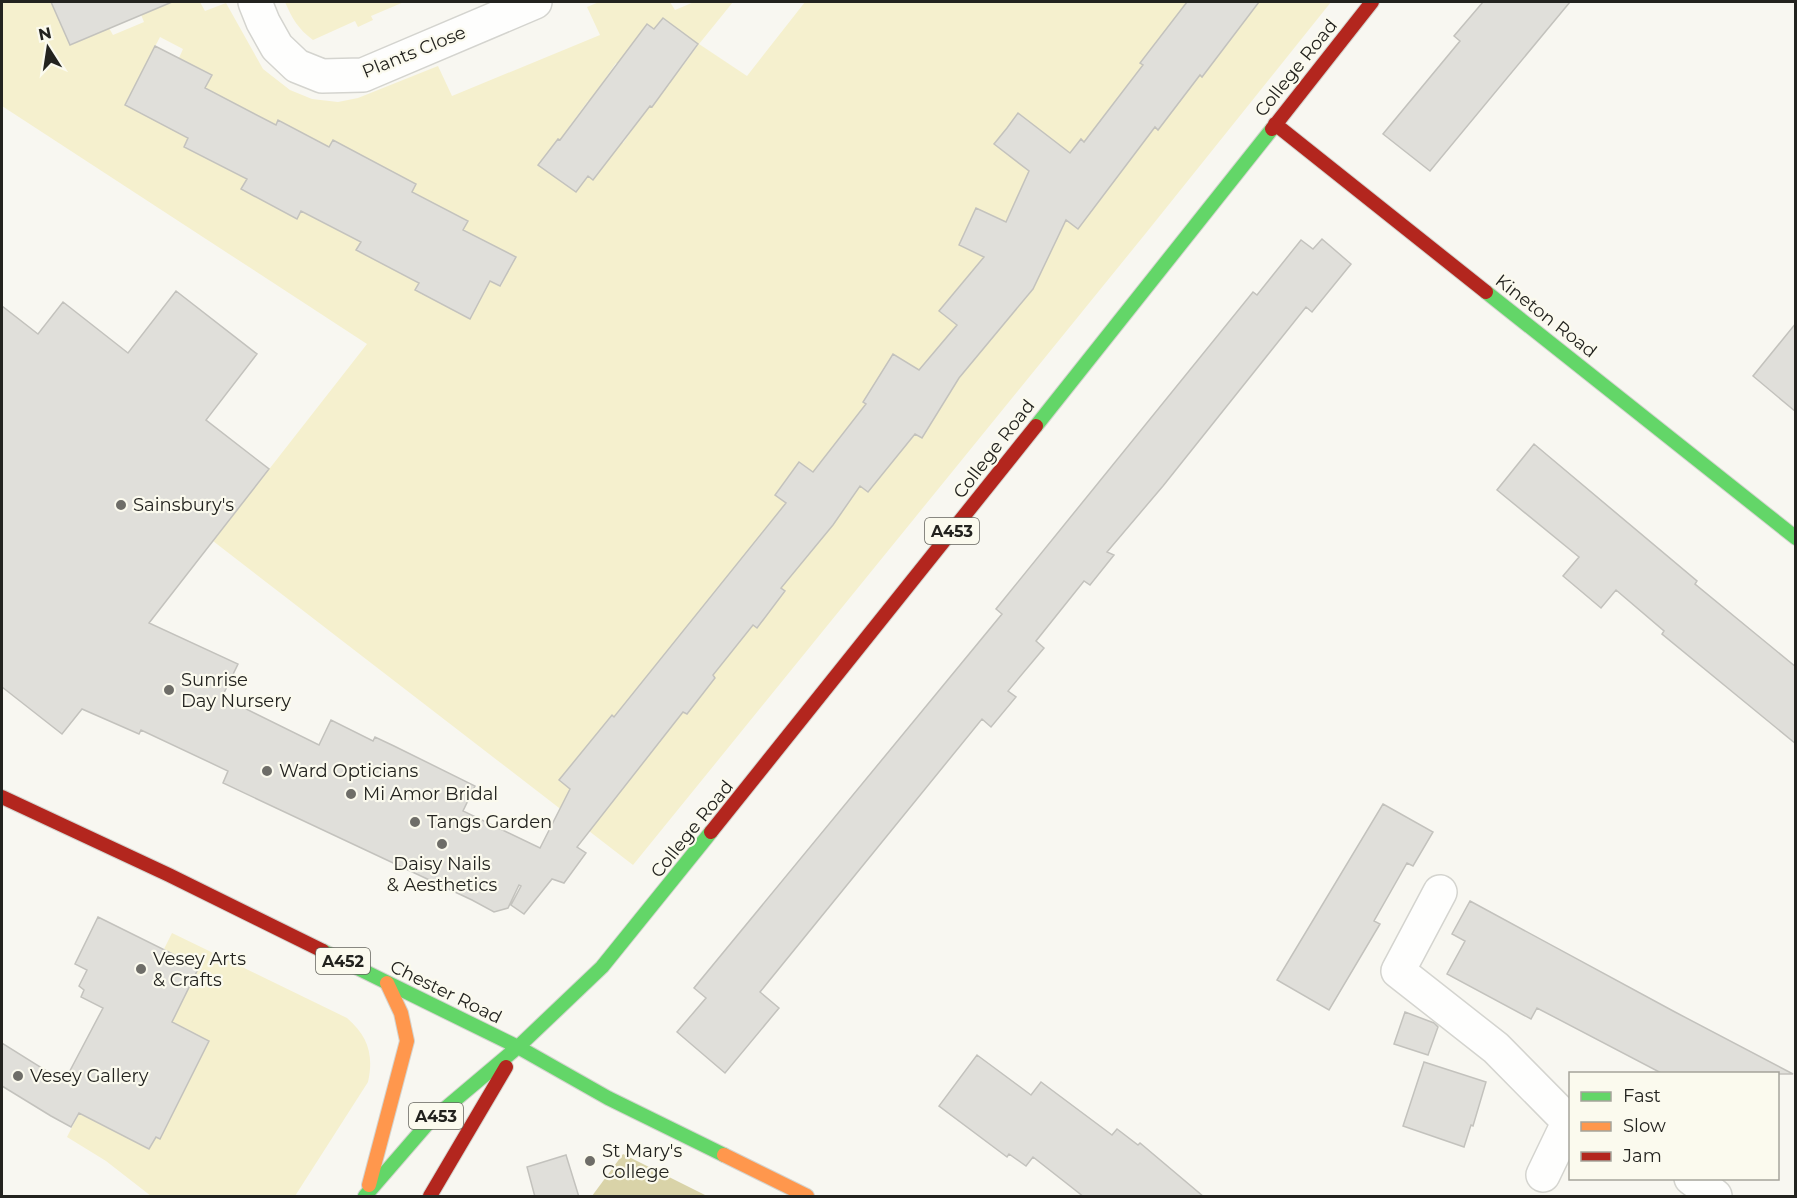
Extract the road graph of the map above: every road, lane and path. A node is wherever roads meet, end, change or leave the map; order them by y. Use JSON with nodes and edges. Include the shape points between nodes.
{"nodes":[{"id":1,"x":255,"y":2,"type":"edge"},
{"id":2,"x":535,"y":2,"type":"edge"},
{"id":3,"x":1372,"y":2,"type":"edge"},
{"id":4,"x":1275,"y":124,"type":"junction"},
{"id":5,"x":1796,"y":537,"type":"edge"},
{"id":6,"x":2,"y":797,"type":"edge"},
{"id":7,"x":1440,"y":892,"type":"dead end"},
{"id":8,"x":387,"y":983,"type":"junction"},
{"id":9,"x":518,"y":1047,"type":"junction"},
{"id":10,"x":1569,"y":1123,"type":"edge"},
{"id":11,"x":1543,"y":1175,"type":"dead end"},
{"id":12,"x":1692,"y":1180,"type":"edge"},
{"id":13,"x":366,"y":1196,"type":"edge"},
{"id":14,"x":430,"y":1197,"type":"edge"},
{"id":15,"x":807,"y":1197,"type":"edge"},
{"id":16,"x":1715,"y":1197,"type":"edge"}],
"edges":[{"from":1,"to":2,"type":"street","name":"Plants Close","via":[[277,47],[297,66],[322,76],[363,75]]},
{"from":3,"to":4,"type":"main road","name":"College Road","number":"A453"},
{"from":4,"to":5,"type":"main road","name":"Kineton Road"},
{"from":4,"to":9,"type":"main road","name":"College Road","number":"A453","via":[[648,912],[602,967]]},
{"from":6,"to":8,"type":"main road","name":"Chester Road","number":"A452"},
{"from":7,"to":10,"type":"street","via":[[1398,971],[1496,1048]]},
{"from":8,"to":9,"type":"main road","name":"Chester Road","number":"A452"},
{"from":8,"to":13,"type":"main road","name":"College Road","via":[[401,1013],[407,1041]]},
{"from":9,"to":13,"type":"main road","name":"College Road","number":"A453","via":[[429,1122]]},
{"from":9,"to":14,"type":"main road","name":"College Road","number":"A453"},
{"from":9,"to":15,"type":"main road","name":"Chester Road","number":"A452","via":[[608,1098]]},
{"from":10,"to":11,"type":"street"},
{"from":12,"to":16,"type":"street"}]}
